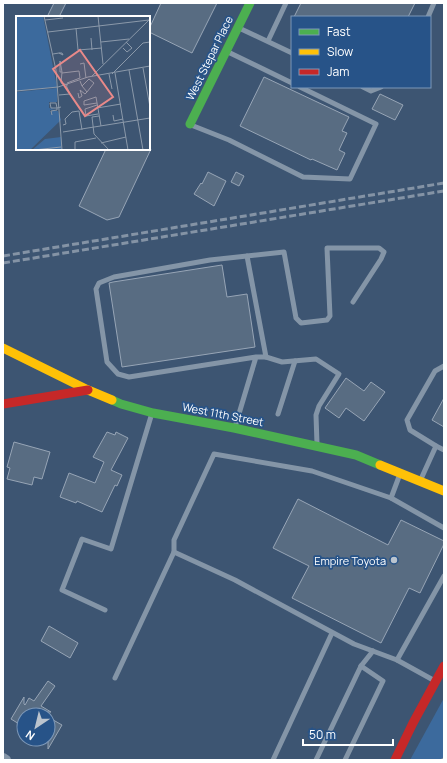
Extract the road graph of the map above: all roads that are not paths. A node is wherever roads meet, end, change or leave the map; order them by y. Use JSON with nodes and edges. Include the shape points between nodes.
{"nodes":[{"id":1,"x":250,"y":3,"type":"edge"},
{"id":2,"x":286,"y":3,"type":"edge"},
{"id":3,"x":434,"y":3,"type":"edge"},
{"id":4,"x":428,"y":16,"type":"edge"},
{"id":5,"x":238,"y":28,"type":"junction"},
{"id":6,"x":268,"y":41,"type":"junction"},
{"id":7,"x":226,"y":51,"type":"junction"},
{"id":8,"x":291,"y":52,"type":"edge"},
{"id":9,"x":291,"y":83,"type":"edge"},
{"id":10,"x":302,"y":88,"type":"edge"},
{"id":11,"x":365,"y":88,"type":"edge"},
{"id":12,"x":378,"y":88,"type":"edge"},
{"id":13,"x":190,"y":124,"type":"joint"},
{"id":14,"x":247,"y":256,"type":"junction"},
{"id":15,"x":353,"y":302,"type":"dead end"},
{"id":16,"x":3,"y":348,"type":"edge"},
{"id":17,"x":256,"y":357,"type":"junction"},
{"id":18,"x":266,"y":357,"type":"junction"},
{"id":19,"x":295,"y":361,"type":"junction"},
{"id":20,"x":444,"y":366,"type":"edge"},
{"id":21,"x":88,"y":390,"type":"junction"},
{"id":22,"x":3,"y":404,"type":"edge"},
{"id":23,"x":153,"y":412,"type":"junction"},
{"id":24,"x":278,"y":414,"type":"dead end"},
{"id":25,"x":234,"y":428,"type":"junction"},
{"id":26,"x":317,"y":446,"type":"junction"},
{"id":27,"x":436,"y":446,"type":"junction"},
{"id":28,"x":444,"y":450,"type":"edge"},
{"id":29,"x":401,"y":473,"type":"junction"},
{"id":30,"x":420,"y":481,"type":"junction"},
{"id":31,"x":444,"y":491,"type":"edge"},
{"id":32,"x":391,"y":498,"type":"junction"},
{"id":33,"x":444,"y":528,"type":"edge"},
{"id":34,"x":174,"y":552,"type":"junction"},
{"id":35,"x":444,"y":576,"type":"edge"},
{"id":36,"x":105,"y":610,"type":"dead end"},
{"id":37,"x":332,"y":633,"type":"junction"},
{"id":38,"x":373,"y":651,"type":"junction"},
{"id":39,"x":397,"y":660,"type":"junction"},
{"id":40,"x":361,"y":666,"type":"junction"},
{"id":41,"x":444,"y":666,"type":"edge"},
{"id":42,"x":114,"y":678,"type":"dead end"},
{"id":43,"x":436,"y":681,"type":"junction"},
{"id":44,"x":3,"y":758,"type":"edge"},
{"id":45,"x":6,"y":760,"type":"edge"},
{"id":46,"x":273,"y":760,"type":"edge"},
{"id":47,"x":316,"y":760,"type":"edge"},
{"id":48,"x":345,"y":760,"type":"edge"},
{"id":49,"x":395,"y":760,"type":"edge"}],
"edges":[{"from":1,"to":5,"type":"street","name":"West Stepar Place"},
{"from":2,"to":6,"type":"lane"},
{"from":3,"to":4,"type":"lane"},
{"from":5,"to":6,"type":"lane"},
{"from":5,"to":7,"type":"street","name":"West Stepar Place"},
{"from":6,"to":8,"type":"lane"},
{"from":7,"to":9,"type":"lane"},
{"from":7,"to":13,"type":"street","name":"West Stepar Place"},
{"from":10,"to":13,"type":"lane","via":[[376,124],[350,179],[303,178],[229,140]]},
{"from":11,"to":12,"type":"lane","via":[[371,91]]},
{"from":14,"to":15,"type":"lane","via":[[284,252],[296,318],[301,323],[327,320],[330,316],[327,248],[379,248],[384,252],[381,260]]},
{"from":14,"to":17,"type":"lane","via":[[114,277],[100,283],[96,289],[107,362],[118,374],[130,377]]},
{"from":14,"to":18,"type":"lane"},
{"from":16,"to":21,"type":"street","name":"West 11th Street"},
{"from":17,"to":18,"type":"lane"},
{"from":17,"to":25,"type":"lane"},
{"from":18,"to":19,"type":"lane","via":[[282,362]]},
{"from":19,"to":24,"type":"lane"},
{"from":19,"to":26,"type":"lane","via":[[316,359],[339,374],[316,415]]},
{"from":20,"to":27,"type":"lane","via":[[435,371],[407,420],[410,430]]},
{"from":21,"to":22,"type":"street"},
{"from":21,"to":23,"type":"street","name":"West 11th Street","via":[[121,404]]},
{"from":23,"to":25,"type":"street","name":"West 11th Street"},
{"from":23,"to":36,"type":"lane","via":[[111,548],[82,539],[62,590]]},
{"from":25,"to":26,"type":"street","name":"West 11th Street"},
{"from":26,"to":29,"type":"street","name":"West 11th Street","via":[[356,454]]},
{"from":27,"to":28,"type":"lane"},
{"from":27,"to":30,"type":"lane"},
{"from":29,"to":30,"type":"street","name":"West 11th Street"},
{"from":29,"to":32,"type":"lane"},
{"from":30,"to":31,"type":"street","name":"West 11th Street"},
{"from":32,"to":33,"type":"lane"},
{"from":32,"to":34,"type":"lane","via":[[312,471],[214,454],[174,540]]},
{"from":34,"to":37,"type":"lane","via":[[235,580]]},
{"from":34,"to":42,"type":"lane"},
{"from":35,"to":39,"type":"lane"},
{"from":37,"to":38,"type":"lane"},
{"from":37,"to":46,"type":"lane"},
{"from":38,"to":39,"type":"lane"},
{"from":38,"to":40,"type":"lane"},
{"from":39,"to":43,"type":"lane"},
{"from":40,"to":47,"type":"lane"},
{"from":40,"to":48,"type":"lane","via":[[383,681]]},
{"from":41,"to":43,"type":"street"},
{"from":43,"to":49,"type":"street"},
{"from":44,"to":45,"type":"street"}]}
